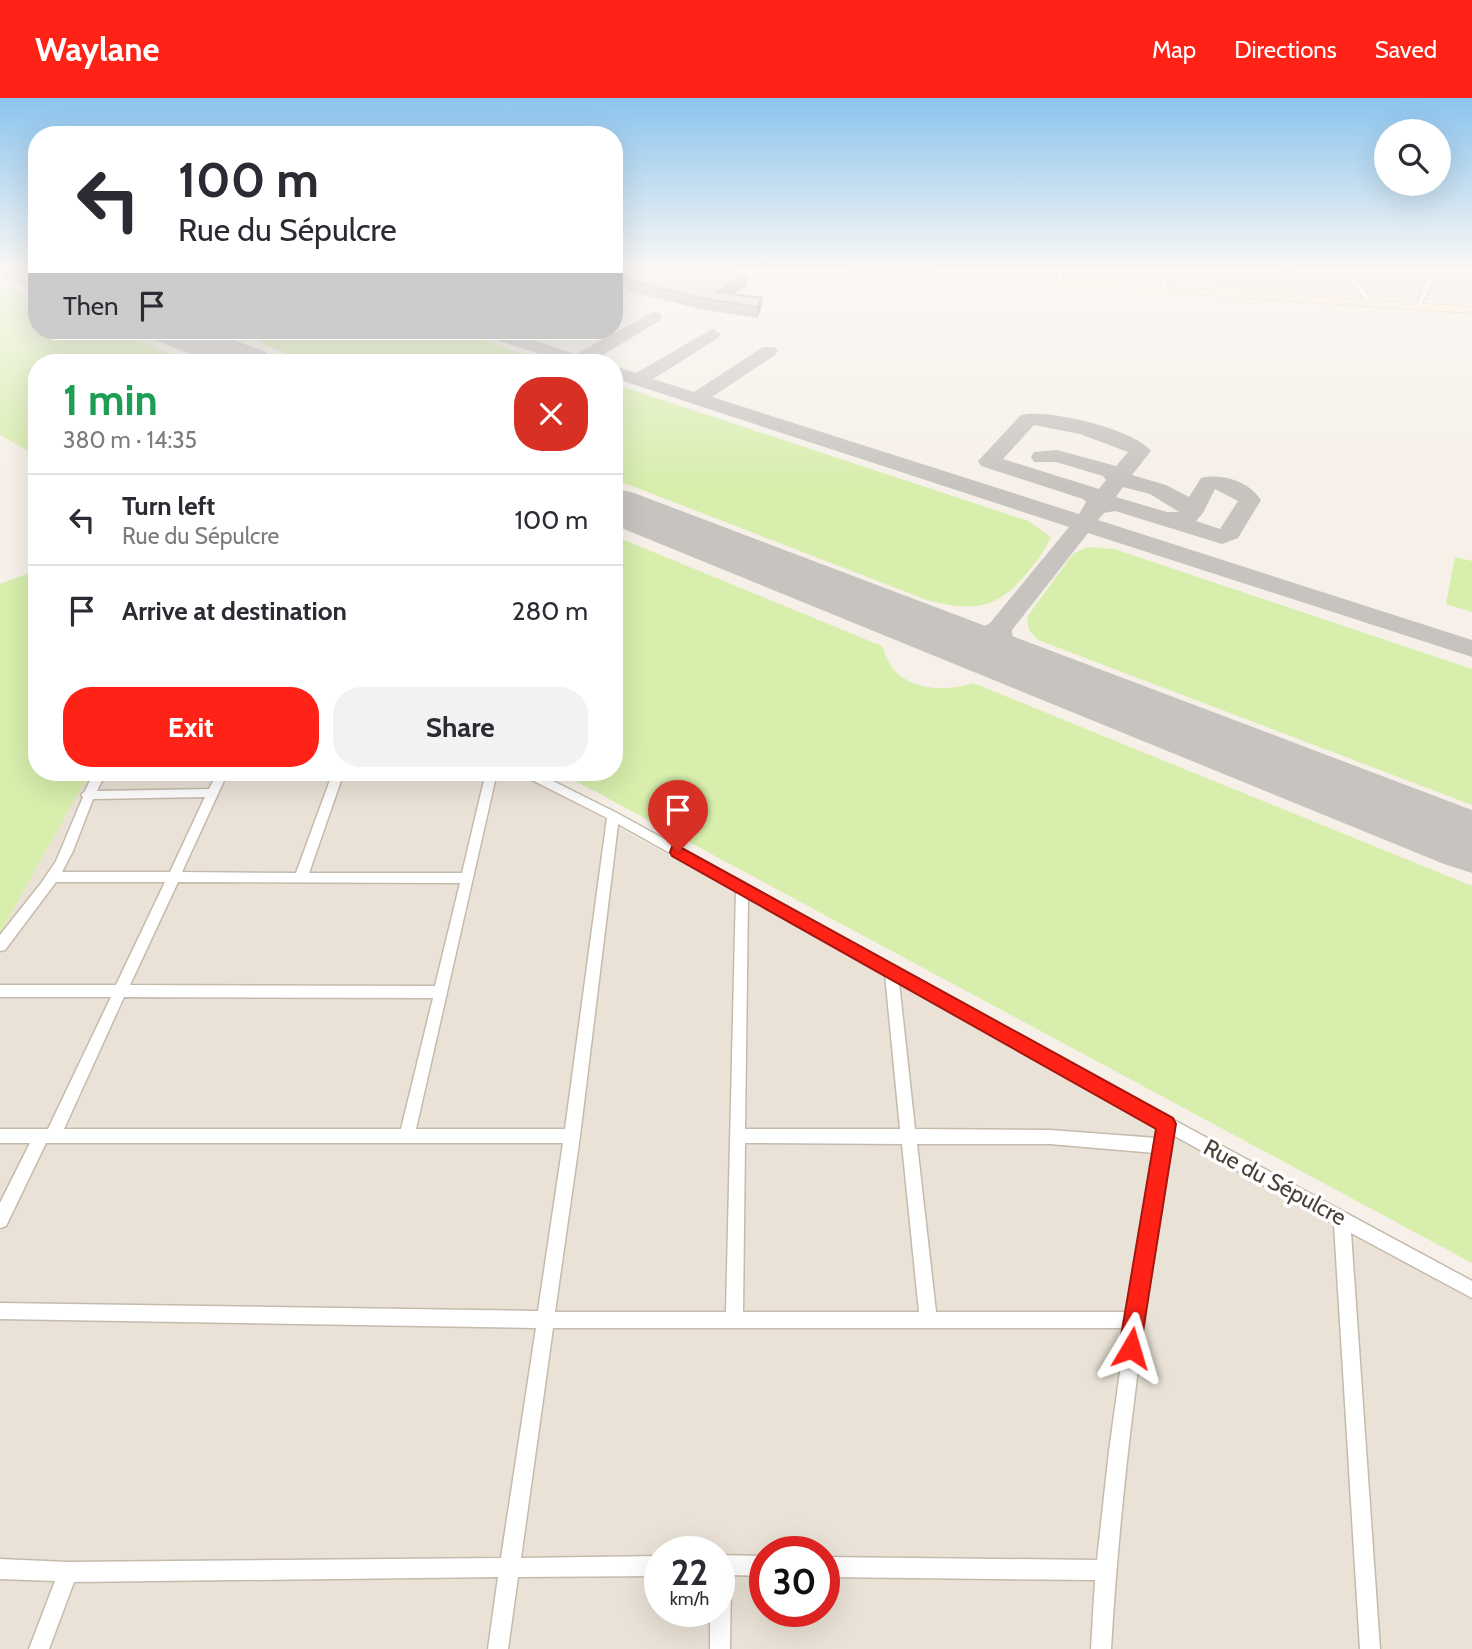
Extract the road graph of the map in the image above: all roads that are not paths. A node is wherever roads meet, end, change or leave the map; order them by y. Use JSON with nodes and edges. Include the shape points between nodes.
{"nodes":[{"id":1,"x":95,"y":781,"type":"edge"},
{"id":2,"x":219,"y":781,"type":"edge"},
{"id":3,"x":336,"y":781,"type":"edge"},
{"id":4,"x":490,"y":781,"type":"edge"},
{"id":5,"x":544,"y":781,"type":"edge"},
{"id":6,"x":214,"y":793,"type":"junction"},
{"id":7,"x":87,"y":795,"type":"junction"},
{"id":8,"x":613,"y":816,"type":"junction"},
{"id":9,"x":53,"y":877,"type":"junction"},
{"id":10,"x":176,"y":877,"type":"junction"},
{"id":11,"x":301,"y":877,"type":"junction"},
{"id":12,"x":468,"y":877,"type":"junction"},
{"id":13,"x":742,"y":887,"type":"junction"},
{"id":14,"x":0,"y":946,"type":"edge"},
{"id":15,"x":891,"y":969,"type":"junction"},
{"id":16,"x":0,"y":991,"type":"edge"},
{"id":17,"x":121,"y":991,"type":"junction"},
{"id":18,"x":441,"y":992,"type":"junction"},
{"id":19,"x":1167,"y":1124,"type":"junction"},
{"id":20,"x":907,"y":1135,"type":"junction"},
{"id":21,"x":0,"y":1136,"type":"edge"},
{"id":22,"x":572,"y":1136,"type":"junction"},
{"id":23,"x":737,"y":1136,"type":"junction"},
{"id":24,"x":407,"y":1137,"type":"junction"},
{"id":25,"x":46,"y":1138,"type":"junction"},
{"id":26,"x":1163,"y":1146,"type":"junction"},
{"id":27,"x":1342,"y":1218,"type":"junction"},
{"id":28,"x":0,"y":1220,"type":"edge"},
{"id":29,"x":1472,"y":1290,"type":"edge"},
{"id":30,"x":0,"y":1311,"type":"edge"},
{"id":31,"x":545,"y":1320,"type":"junction"},
{"id":32,"x":734,"y":1320,"type":"junction"},
{"id":33,"x":928,"y":1321,"type":"junction"},
{"id":34,"x":1134,"y":1321,"type":"junction"},
{"id":35,"x":510,"y":1566,"type":"junction"},
{"id":36,"x":644,"y":1566,"type":"edge"},
{"id":37,"x":840,"y":1567,"type":"edge"},
{"id":38,"x":0,"y":1569,"type":"edge"},
{"id":39,"x":1105,"y":1570,"type":"junction"},
{"id":40,"x":68,"y":1573,"type":"junction"},
{"id":41,"x":720,"y":1627,"type":"edge"},
{"id":42,"x":38,"y":1649,"type":"edge"},
{"id":43,"x":498,"y":1649,"type":"edge"},
{"id":44,"x":720,"y":1649,"type":"edge"},
{"id":45,"x":1101,"y":1649,"type":"edge"},
{"id":46,"x":1370,"y":1649,"type":"edge"}],
"edges":[{"from":1,"to":7,"type":"street"},
{"from":2,"to":6,"type":"street"},
{"from":3,"to":11,"type":"street"},
{"from":4,"to":12,"type":"street"},
{"from":5,"to":8,"type":"street","name":"Rue du Sépulcre"},
{"from":6,"to":7,"type":"street"},
{"from":6,"to":10,"type":"street"},
{"from":7,"to":9,"type":"street","via":[[75,835]]},
{"from":8,"to":13,"type":"street","name":"Rue du Sépulcre"},
{"from":8,"to":22,"type":"street"},
{"from":9,"to":10,"type":"street"},
{"from":9,"to":14,"type":"street"},
{"from":10,"to":11,"type":"street"},
{"from":10,"to":17,"type":"street"},
{"from":11,"to":12,"type":"street"},
{"from":12,"to":18,"type":"street"},
{"from":13,"to":15,"type":"street","name":"Rue du Sépulcre"},
{"from":13,"to":23,"type":"street"},
{"from":15,"to":19,"type":"street","name":"Rue du Sépulcre"},
{"from":15,"to":20,"type":"street"},
{"from":16,"to":17,"type":"street"},
{"from":17,"to":18,"type":"street"},
{"from":17,"to":25,"type":"street"},
{"from":18,"to":24,"type":"street"},
{"from":19,"to":26,"type":"street"},
{"from":19,"to":27,"type":"street","name":"Rue du Sépulcre"},
{"from":20,"to":23,"type":"street"},
{"from":20,"to":26,"type":"street"},
{"from":20,"to":33,"type":"street"},
{"from":21,"to":25,"type":"street"},
{"from":22,"to":24,"type":"street"},
{"from":22,"to":31,"type":"street"},
{"from":23,"to":32,"type":"street"},
{"from":24,"to":25,"type":"street"},
{"from":25,"to":28,"type":"street"},
{"from":26,"to":34,"type":"street"},
{"from":27,"to":29,"type":"street","name":"Rue du Sépulcre"},
{"from":27,"to":46,"type":"street"},
{"from":30,"to":31,"type":"street"},
{"from":31,"to":32,"type":"street"},
{"from":31,"to":35,"type":"street"},
{"from":32,"to":33,"type":"street"},
{"from":33,"to":34,"type":"street"},
{"from":34,"to":39,"type":"street"},
{"from":35,"to":36,"type":"street"},
{"from":35,"to":40,"type":"street"},
{"from":35,"to":43,"type":"street"},
{"from":37,"to":39,"type":"street"},
{"from":38,"to":40,"type":"street"},
{"from":39,"to":45,"type":"street"},
{"from":40,"to":42,"type":"street"},
{"from":41,"to":44,"type":"street"}]}
